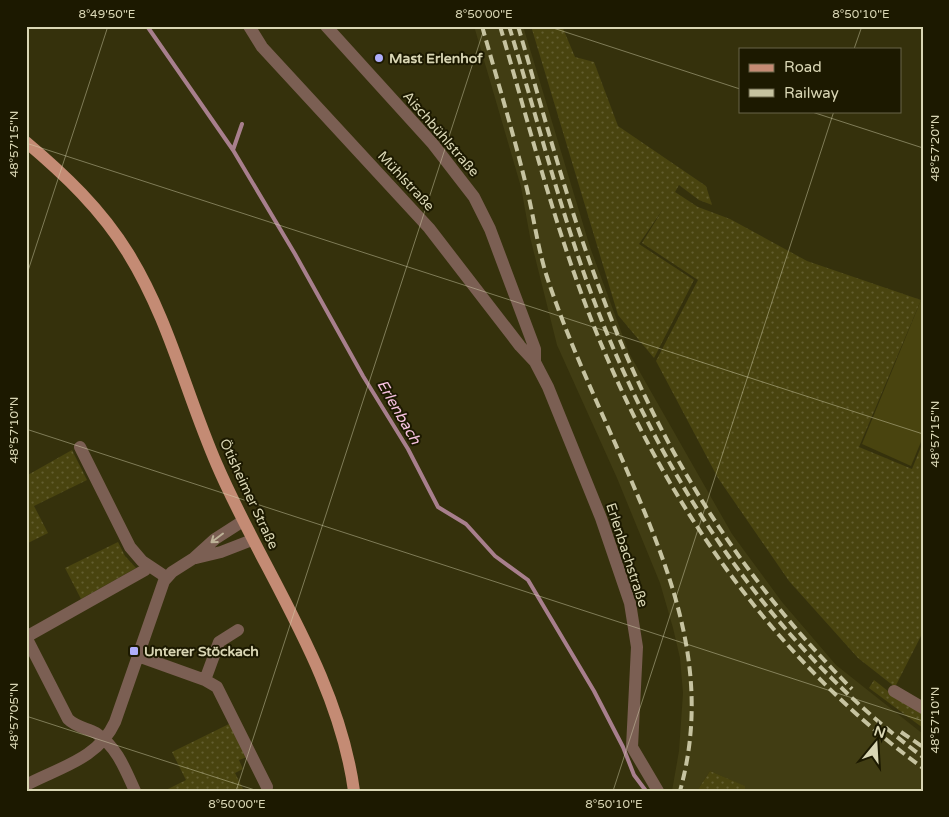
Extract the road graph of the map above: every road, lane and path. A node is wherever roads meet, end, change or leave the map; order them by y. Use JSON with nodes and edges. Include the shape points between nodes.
{"nodes":[{"id":1,"x":249,"y":26,"type":"edge"},
{"id":2,"x":326,"y":26,"type":"edge"},
{"id":3,"x":26,"y":142,"type":"edge"},
{"id":4,"x":535,"y":362,"type":"junction"},
{"id":5,"x":80,"y":447,"type":"dead end"},
{"id":6,"x":243,"y":521,"type":"junction"},
{"id":7,"x":252,"y":540,"type":"junction"},
{"id":8,"x":194,"y":558,"type":"junction"},
{"id":9,"x":148,"y":566,"type":"junction"},
{"id":10,"x":166,"y":577,"type":"junction"},
{"id":11,"x":238,"y":630,"type":"dead end"},
{"id":12,"x":26,"y":637,"type":"edge"},
{"id":13,"x":138,"y":656,"type":"junction"},
{"id":14,"x":205,"y":680,"type":"junction"},
{"id":15,"x":894,"y":691,"type":"dead end"},
{"id":16,"x":923,"y":708,"type":"edge"},
{"id":17,"x":105,"y":740,"type":"junction"},
{"id":18,"x":26,"y":784,"type":"edge"},
{"id":19,"x":267,"y":787,"type":"dead end"},
{"id":20,"x":136,"y":791,"type":"edge"},
{"id":21,"x":354,"y":791,"type":"edge"},
{"id":22,"x":658,"y":791,"type":"edge"}],
"edges":[{"from":1,"to":4,"type":"street","name":"Mühlstraße","via":[[262,47],[429,228]]},
{"from":2,"to":4,"type":"street","name":"Aischbühlstraße","via":[[446,159],[483,212],[535,349]]},
{"from":3,"to":6,"type":"main road","name":"Ötisheimer Straße","via":[[103,215],[129,254],[162,316],[216,464]]},
{"from":4,"to":22,"type":"street","name":"Erlenbachstraße","via":[[601,518],[630,603],[638,647],[632,747]]},
{"from":5,"to":9,"type":"street","via":[[130,547]]},
{"from":6,"to":7,"type":"main road","name":"Ötisheimer Straße"},
{"from":6,"to":8,"type":"street","one_way":true,"via":[[215,538]]},
{"from":7,"to":8,"type":"street"},
{"from":7,"to":21,"type":"main road","name":"Ötisheimer Straße","via":[[328,694],[341,729]]},
{"from":8,"to":10,"type":"street"},
{"from":9,"to":10,"type":"street"},
{"from":9,"to":12,"type":"street"},
{"from":10,"to":13,"type":"street","via":[[156,597]]},
{"from":11,"to":14,"type":"street","via":[[219,642]]},
{"from":12,"to":17,"type":"street","via":[[68,719]]},
{"from":13,"to":14,"type":"street"},
{"from":13,"to":17,"type":"street","via":[[115,722]]},
{"from":14,"to":19,"type":"street","via":[[217,687]]},
{"from":15,"to":16,"type":"street"},
{"from":17,"to":18,"type":"street","via":[[81,759]]},
{"from":17,"to":20,"type":"street","via":[[114,748]]}]}
